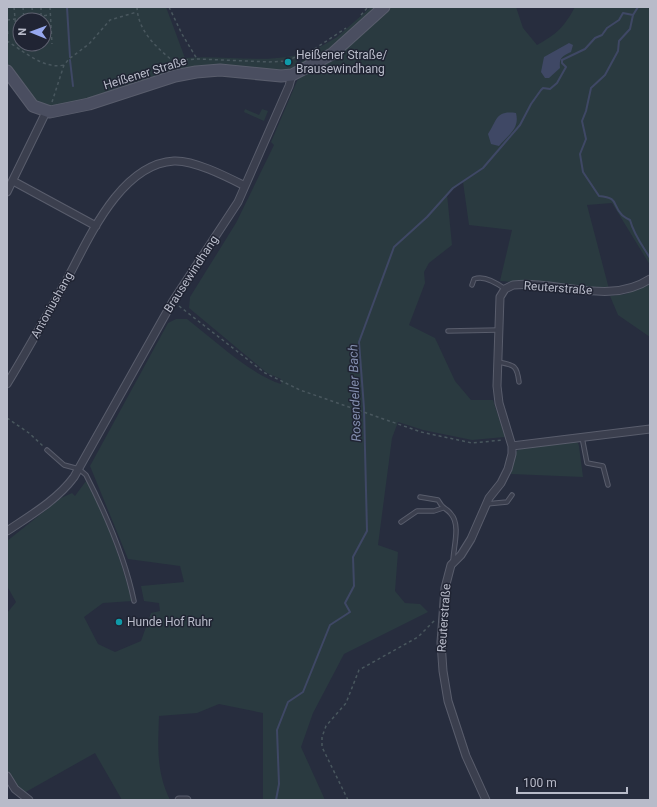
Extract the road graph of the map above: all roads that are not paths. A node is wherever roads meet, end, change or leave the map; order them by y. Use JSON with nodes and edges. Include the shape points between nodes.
{"nodes":[{"id":1,"x":384,"y":7,"type":"edge"},
{"id":2,"x":7,"y":71,"type":"edge"},
{"id":3,"x":292,"y":75,"type":"junction"},
{"id":4,"x":48,"y":112,"type":"junction"},
{"id":5,"x":13,"y":181,"type":"junction"},
{"id":6,"x":245,"y":186,"type":"junction"},
{"id":7,"x":7,"y":192,"type":"edge"},
{"id":8,"x":96,"y":226,"type":"junction"},
{"id":9,"x":650,"y":279,"type":"edge"},
{"id":10,"x":472,"y":285,"type":"dead end"},
{"id":11,"x":505,"y":288,"type":"junction"},
{"id":12,"x":498,"y":330,"type":"junction"},
{"id":13,"x":448,"y":331,"type":"dead end"},
{"id":14,"x":497,"y":362,"type":"junction"},
{"id":15,"x":519,"y":382,"type":"dead end"},
{"id":16,"x":7,"y":384,"type":"edge"},
{"id":17,"x":650,"y":429,"type":"edge"},
{"id":18,"x":582,"y":437,"type":"junction"},
{"id":19,"x":511,"y":443,"type":"junction"},
{"id":20,"x":47,"y":450,"type":"road end"},
{"id":21,"x":79,"y":469,"type":"junction"},
{"id":22,"x":608,"y":485,"type":"dead end"},
{"id":23,"x":512,"y":495,"type":"dead end"},
{"id":24,"x":420,"y":497,"type":"dead end"},
{"id":25,"x":486,"y":504,"type":"junction"},
{"id":26,"x":443,"y":508,"type":"junction"},
{"id":27,"x":401,"y":522,"type":"dead end"},
{"id":28,"x":7,"y":531,"type":"edge"},
{"id":29,"x":453,"y":562,"type":"junction"},
{"id":30,"x":134,"y":601,"type":"dead end"},
{"id":31,"x":7,"y":776,"type":"edge"},
{"id":32,"x":27,"y":800,"type":"edge"},
{"id":33,"x":179,"y":800,"type":"edge"},
{"id":34,"x":187,"y":800,"type":"edge"},
{"id":35,"x":486,"y":800,"type":"edge"}],
"edges":[{"from":1,"to":3,"type":"street","name":"Heißener Straße","via":[[337,50]]},
{"from":2,"to":4,"type":"street","via":[[33,106]]},
{"from":3,"to":4,"type":"street","name":"Heißener Straße","via":[[220,70],[196,72],[175,76],[89,104]]},
{"from":3,"to":6,"type":"street","name":"Brausewindhang"},
{"from":4,"to":5,"type":"street"},
{"from":5,"to":7,"type":"street"},
{"from":5,"to":8,"type":"street"},
{"from":6,"to":8,"type":"street","name":"Antoniushang","via":[[193,164],[173,161],[163,163],[147,169],[128,184]]},
{"from":6,"to":21,"type":"street","name":"Brausewindhang","via":[[228,218],[173,301]]},
{"from":8,"to":16,"type":"street","name":"Antoniushang"},
{"from":9,"to":11,"type":"street","name":"Reuterstraße","via":[[638,286],[615,292],[519,285]]},
{"from":10,"to":11,"type":"lane","via":[[478,278]]},
{"from":11,"to":12,"type":"street","name":"Reuterstraße","via":[[500,297]]},
{"from":12,"to":13,"type":"lane"},
{"from":12,"to":14,"type":"street","name":"Reuterstraße"},
{"from":14,"to":15,"type":"lane","via":[[514,366],[518,370]]},
{"from":14,"to":19,"type":"street","name":"Reuterstraße","via":[[499,403]]},
{"from":17,"to":18,"type":"street"},
{"from":18,"to":19,"type":"street"},
{"from":18,"to":22,"type":"lane","via":[[587,463],[603,466]]},
{"from":19,"to":25,"type":"street","name":"Reuterstraße","via":[[508,469]]},
{"from":20,"to":21,"type":"lane","via":[[64,465]]},
{"from":21,"to":28,"type":"street","name":"Brausewindhang","via":[[67,488]]},
{"from":21,"to":30,"type":"lane","via":[[86,474],[94,489],[131,583]]},
{"from":23,"to":25,"type":"lane","via":[[507,502]]},
{"from":24,"to":26,"type":"lane","via":[[438,500]]},
{"from":25,"to":29,"type":"street","name":"Reuterstraße","via":[[471,539]]},
{"from":26,"to":27,"type":"lane","via":[[417,511]]},
{"from":26,"to":29,"type":"lane","via":[[451,513],[455,521]]},
{"from":29,"to":35,"type":"street","name":"Reuterstraße","via":[[448,574],[441,657],[448,701],[468,761]]},
{"from":31,"to":32,"type":"street"},
{"from":33,"to":34,"type":"street"}]}
